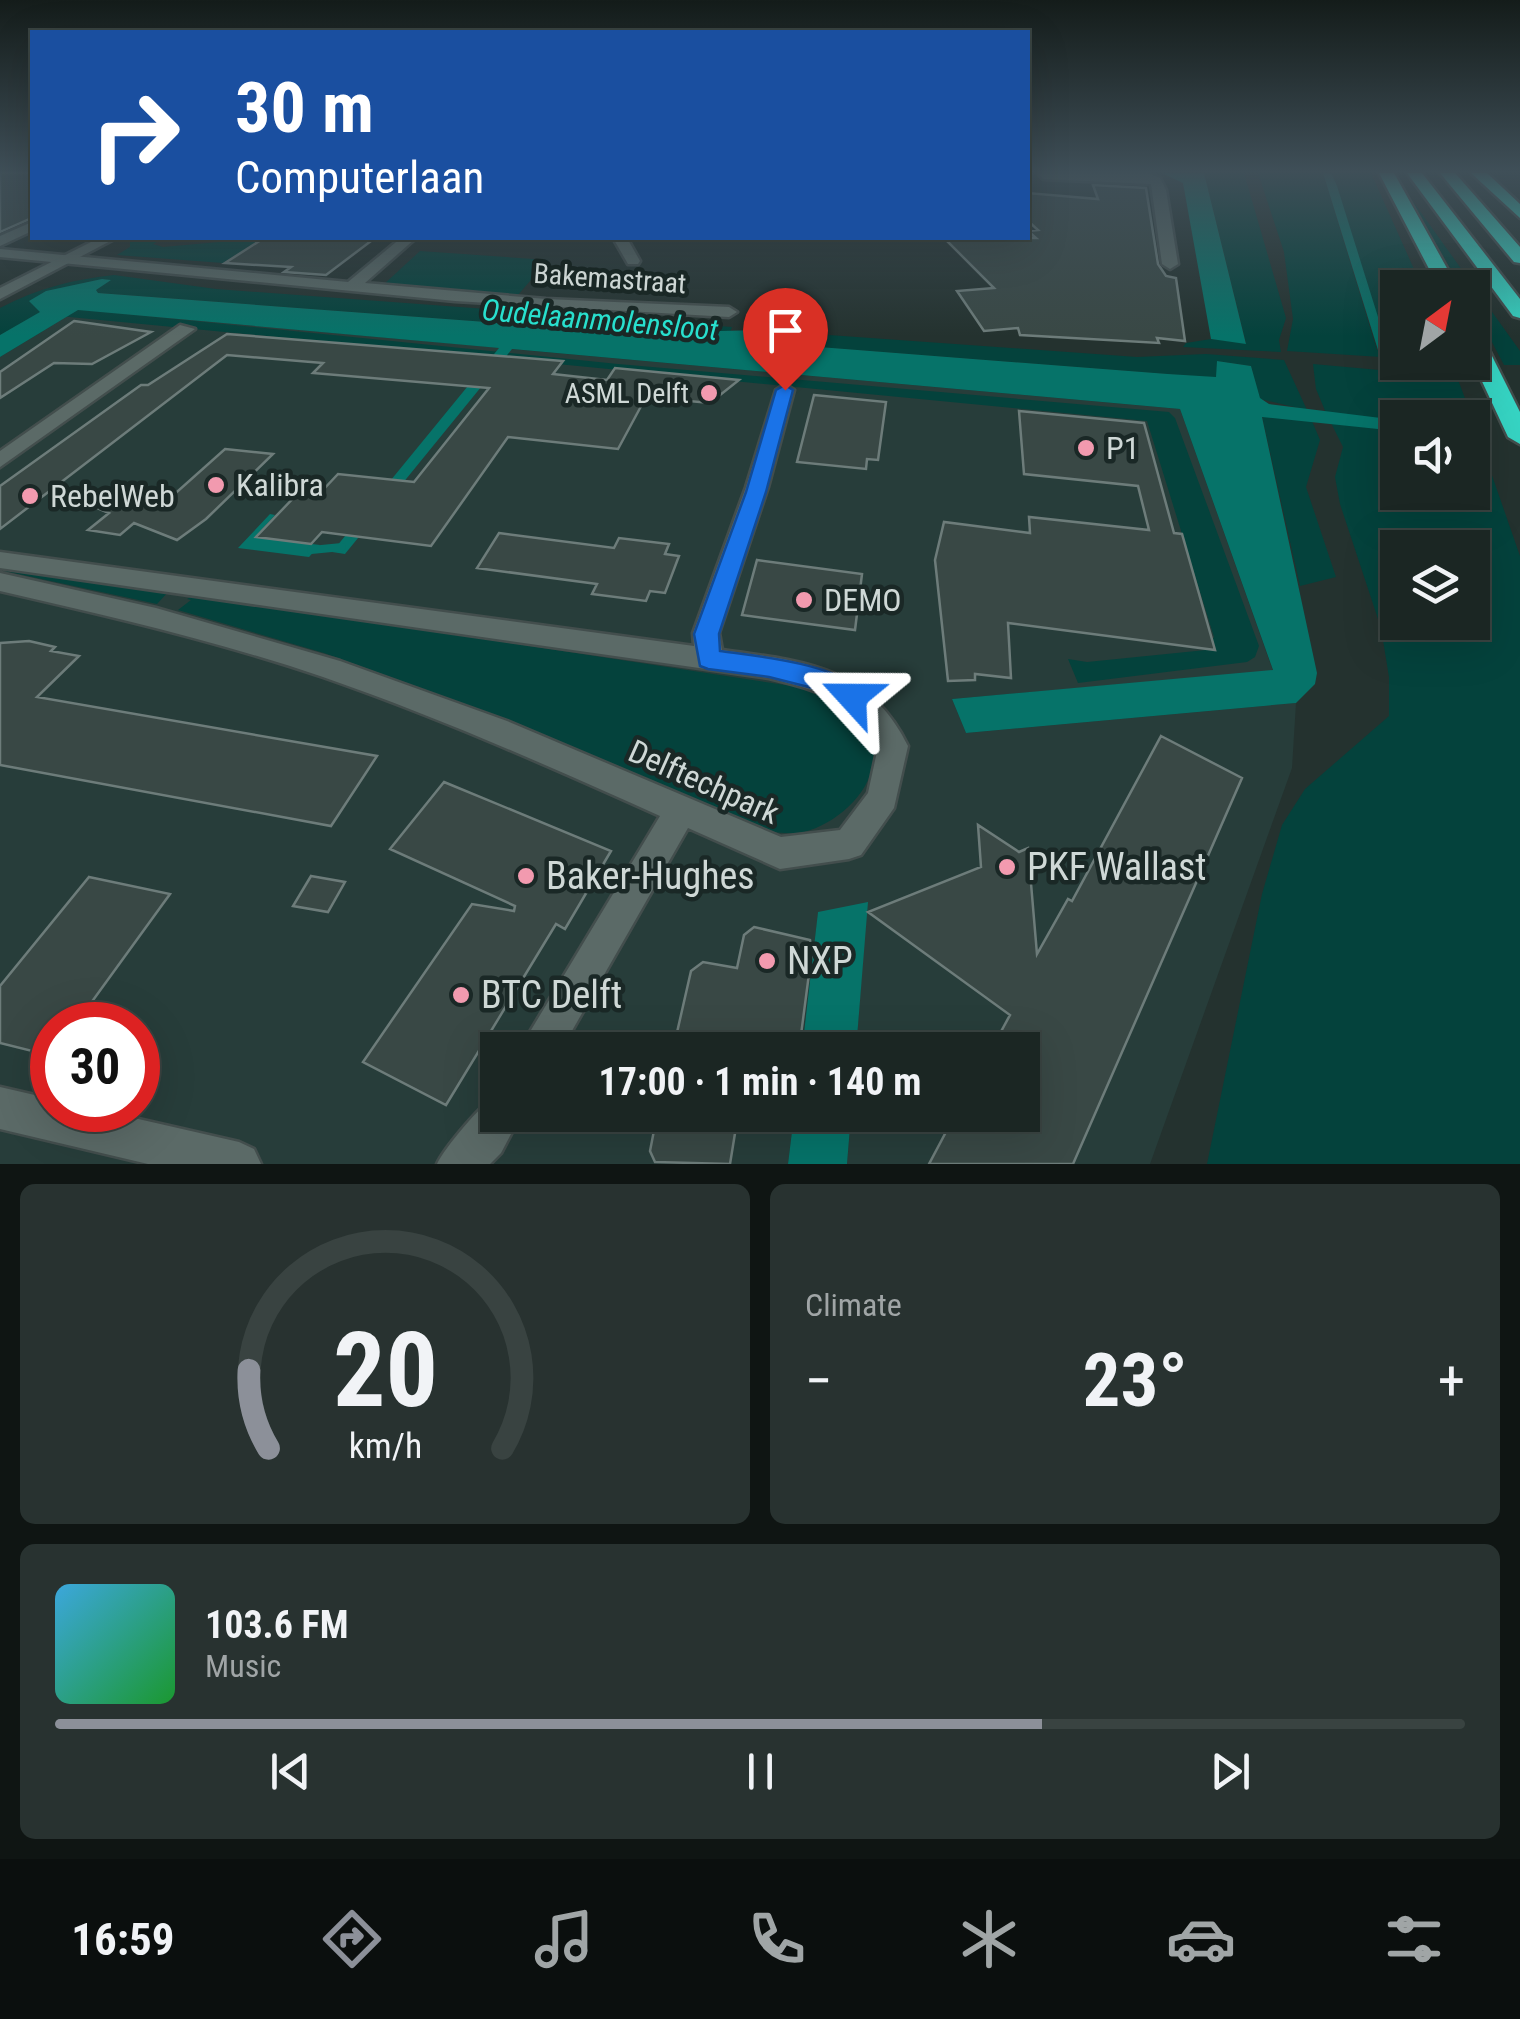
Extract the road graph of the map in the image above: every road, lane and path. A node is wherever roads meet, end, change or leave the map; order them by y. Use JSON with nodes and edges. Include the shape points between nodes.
{"nodes":[{"id":1,"x":29,"y":227,"type":"edge"},
{"id":2,"x":1164,"y":227,"type":"edge"},
{"id":3,"x":1415,"y":227,"type":"edge"},
{"id":4,"x":1455,"y":227,"type":"edge"},
{"id":5,"x":1493,"y":227,"type":"edge"},
{"id":6,"x":94,"y":240,"type":"edge"},
{"id":7,"x":105,"y":240,"type":"edge"},
{"id":8,"x":406,"y":240,"type":"edge"},
{"id":9,"x":621,"y":240,"type":"edge"},
{"id":10,"x":0,"y":242,"type":"edge"},
{"id":11,"x":0,"y":253,"type":"edge"},
{"id":12,"x":65,"y":258,"type":"junction"},
{"id":13,"x":1520,"y":258,"type":"edge"},
{"id":14,"x":633,"y":260,"type":"dead end"},
{"id":15,"x":1170,"y":264,"type":"dead end"},
{"id":16,"x":1438,"y":270,"type":"edge"},
{"id":17,"x":353,"y":286,"type":"junction"},
{"id":18,"x":2,"y":293,"type":"edge"},
{"id":19,"x":729,"y":312,"type":"dead end"},
{"id":20,"x":1520,"y":312,"type":"edge"},
{"id":21,"x":186,"y":328,"type":"dead end"},
{"id":22,"x":1490,"y":374,"type":"edge"},
{"id":23,"x":785,"y":390,"type":"dead end"},
{"id":24,"x":1520,"y":437,"type":"edge"},
{"id":25,"x":0,"y":461,"type":"edge"},
{"id":26,"x":0,"y":560,"type":"edge"},
{"id":27,"x":0,"y":582,"type":"edge"},
{"id":28,"x":708,"y":659,"type":"junction"},
{"id":29,"x":681,"y":810,"type":"junction"},
{"id":30,"x":550,"y":1032,"type":"edge"},
{"id":31,"x":0,"y":1108,"type":"edge"},
{"id":32,"x":490,"y":1132,"type":"edge"},
{"id":33,"x":239,"y":1164,"type":"edge"},
{"id":34,"x":459,"y":1164,"type":"edge"}],
"edges":[{"from":1,"to":10,"type":"street"},
{"from":2,"to":15,"type":"street"},
{"from":3,"to":16,"type":"highway"},
{"from":4,"to":20,"type":"highway"},
{"from":5,"to":13,"type":"highway"},
{"from":6,"to":12,"type":"street"},
{"from":7,"to":12,"type":"street"},
{"from":8,"to":17,"type":"street"},
{"from":9,"to":14,"type":"street"},
{"from":11,"to":12,"type":"street","name":"Bakemastraat"},
{"from":12,"to":17,"type":"street","name":"Bakemastraat"},
{"from":12,"to":18,"type":"street"},
{"from":17,"to":19,"type":"street","name":"Bakemastraat"},
{"from":21,"to":25,"type":"street"},
{"from":22,"to":24,"type":"highway"},
{"from":23,"to":28,"type":"street","via":[[706,634]]},
{"from":26,"to":28,"type":"street","name":"Delftechpark"},
{"from":27,"to":29,"type":"street","name":"Delftechpark","via":[[156,617],[330,668],[497,730]]},
{"from":28,"to":29,"type":"street","name":"Delftechpark","via":[[832,683],[872,712],[892,746],[883,798],[850,844],[780,853]]},
{"from":29,"to":30,"type":"street"},
{"from":31,"to":33,"type":"street"},
{"from":32,"to":34,"type":"street"}]}
